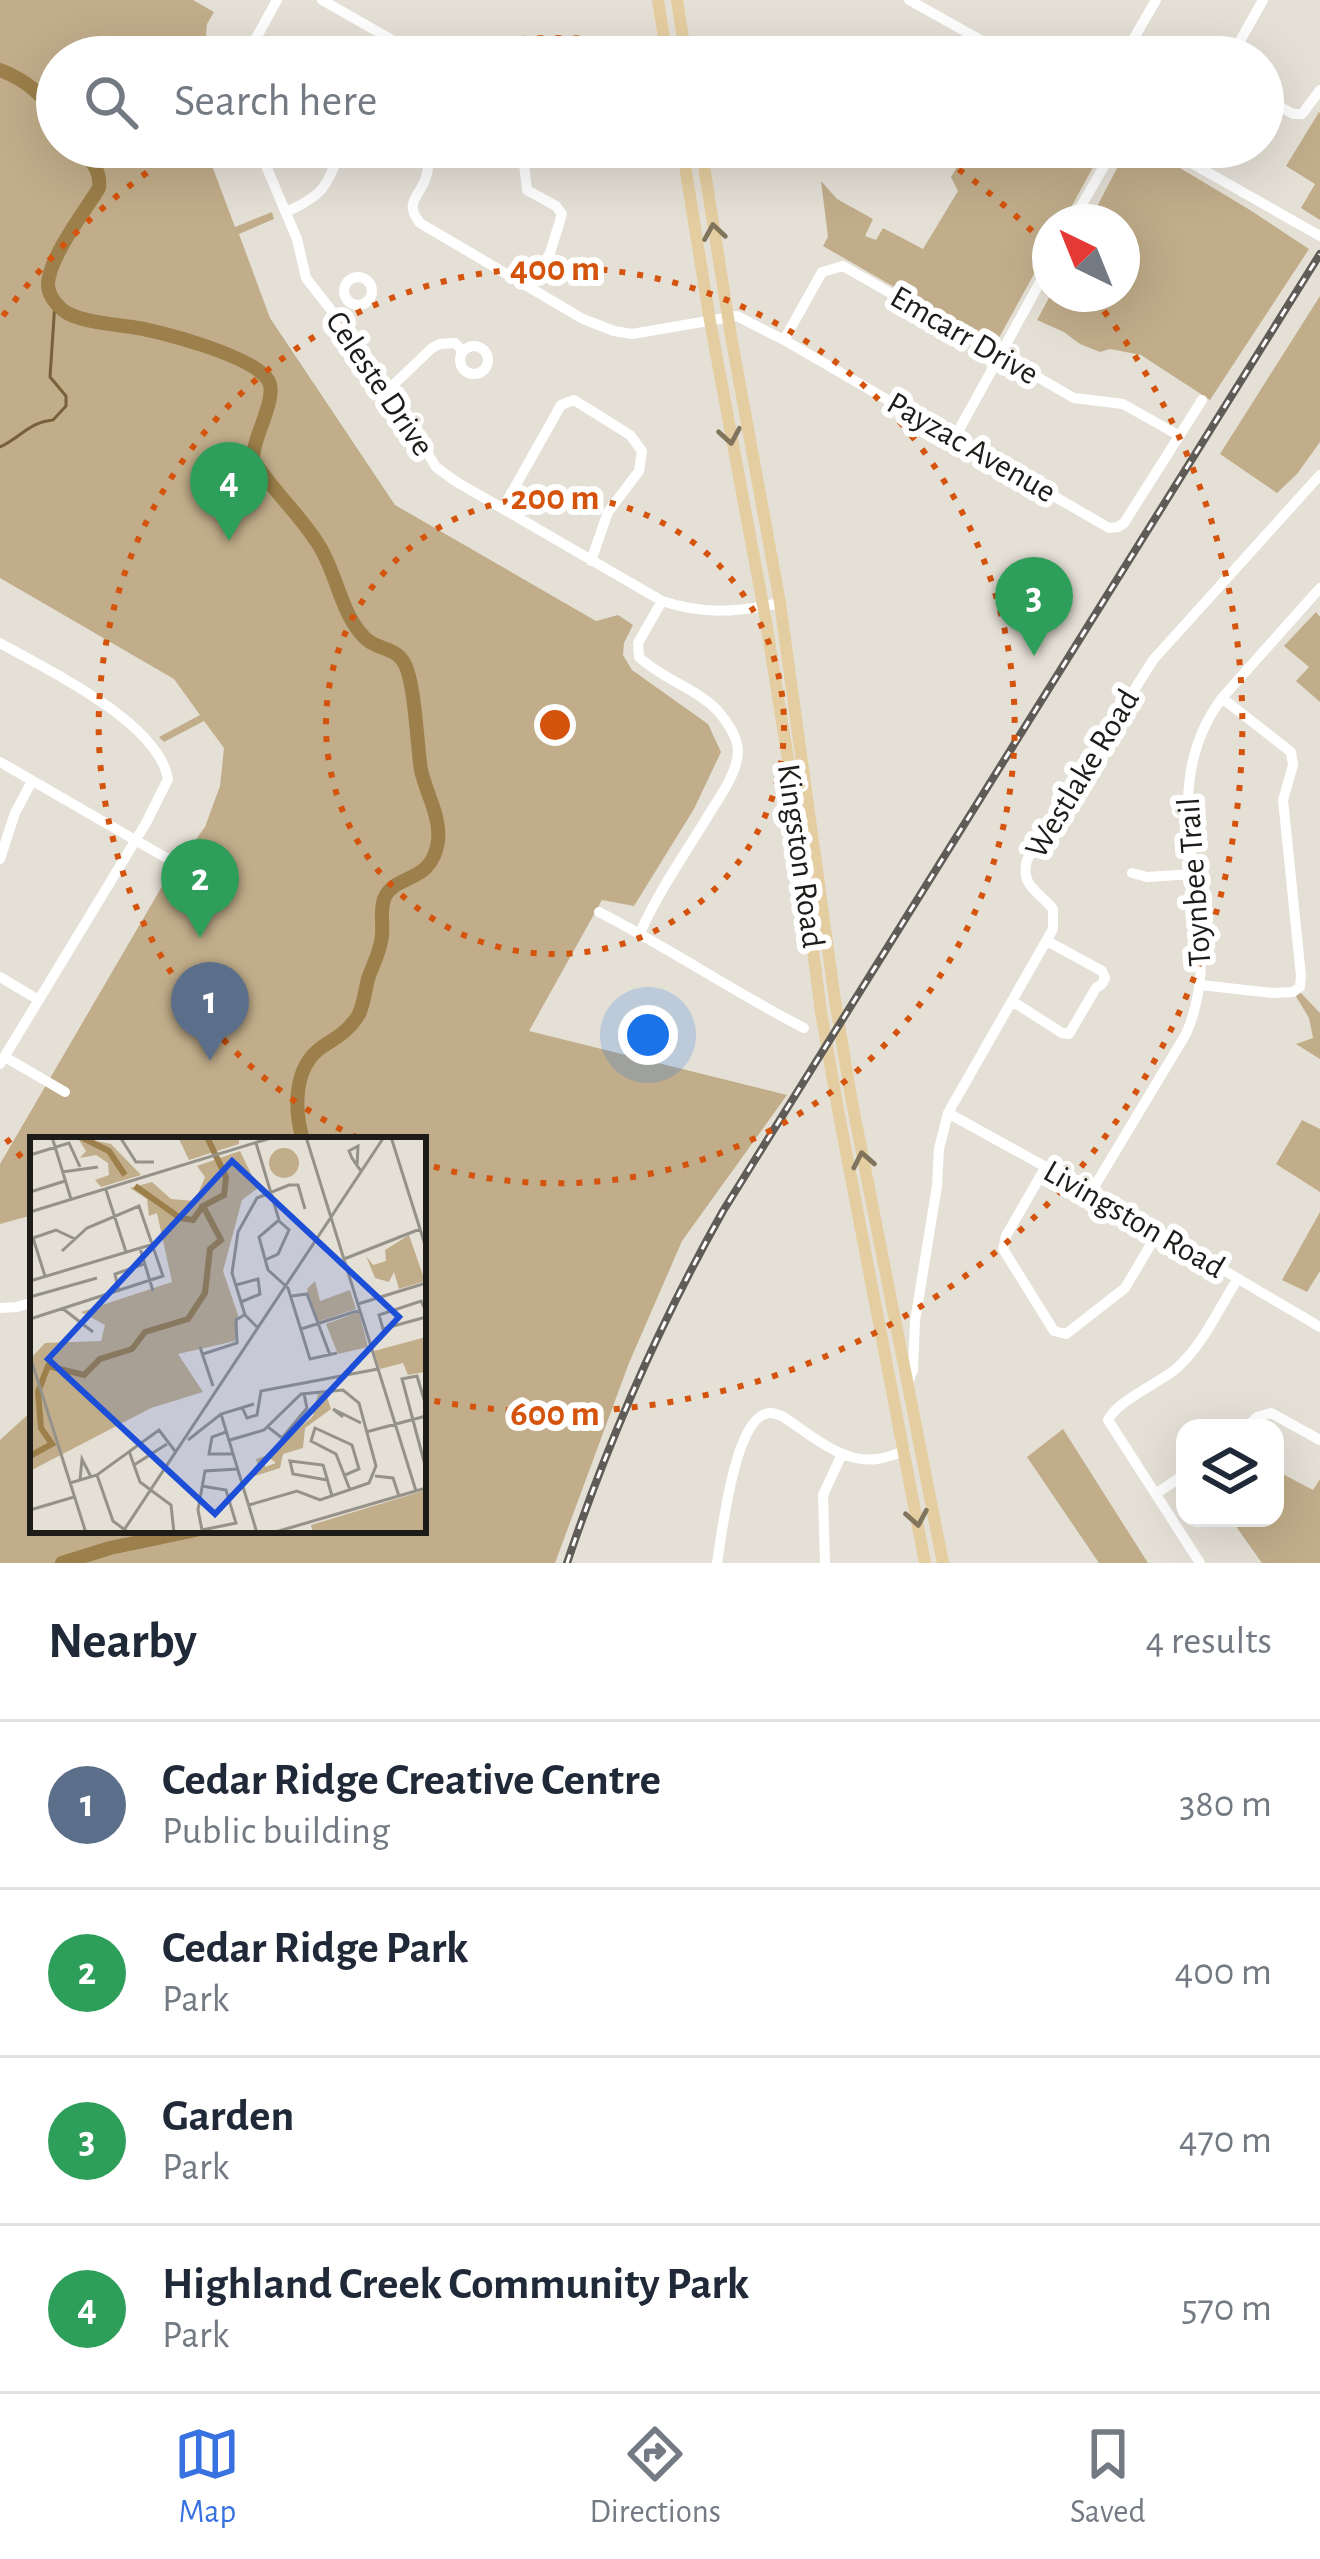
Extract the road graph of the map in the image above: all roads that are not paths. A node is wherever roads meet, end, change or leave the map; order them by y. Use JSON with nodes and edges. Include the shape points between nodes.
{"nodes":[{"id":1,"x":277,"y":0,"type":"edge"},
{"id":2,"x":322,"y":0,"type":"edge"},
{"id":3,"x":658,"y":0,"type":"edge"},
{"id":4,"x":676,"y":0,"type":"edge"},
{"id":5,"x":909,"y":0,"type":"edge"},
{"id":6,"x":1156,"y":0,"type":"edge"},
{"id":7,"x":1263,"y":0,"type":"edge"},
{"id":8,"x":257,"y":36,"type":"edge"},
{"id":9,"x":385,"y":36,"type":"edge"},
{"id":10,"x":664,"y":36,"type":"edge"},
{"id":11,"x":682,"y":36,"type":"edge"},
{"id":12,"x":973,"y":36,"type":"edge"},
{"id":13,"x":1135,"y":36,"type":"edge"},
{"id":14,"x":1243,"y":36,"type":"edge"},
{"id":15,"x":1320,"y":90,"type":"edge"},
{"id":16,"x":1284,"y":109,"type":"edge"},
{"id":17,"x":267,"y":168,"type":"edge"},
{"id":18,"x":333,"y":168,"type":"edge"},
{"id":19,"x":427,"y":168,"type":"edge"},
{"id":20,"x":524,"y":168,"type":"edge"},
{"id":21,"x":685,"y":168,"type":"edge"},
{"id":22,"x":704,"y":168,"type":"edge"},
{"id":23,"x":1103,"y":168,"type":"edge"},
{"id":24,"x":1200,"y":168,"type":"edge"},
{"id":25,"x":1082,"y":204,"type":"edge"},
{"id":26,"x":286,"y":212,"type":"junction"},
{"id":27,"x":1320,"y":236,"type":"edge"},
{"id":28,"x":529,"y":286,"type":"junction"},
{"id":29,"x":1032,"y":298,"type":"edge"},
{"id":30,"x":348,"y":300,"type":"dead end"},
{"id":31,"x":332,"y":313,"type":"junction"},
{"id":32,"x":727,"y":316,"type":"junction"},
{"id":33,"x":710,"y":321,"type":"junction"},
{"id":34,"x":784,"y":340,"type":"junction"},
{"id":35,"x":463,"y":351,"type":"dead end"},
{"id":36,"x":1001,"y":357,"type":"junction"},
{"id":37,"x":389,"y":388,"type":"junction"},
{"id":38,"x":1202,"y":400,"type":"dead end"},
{"id":39,"x":1178,"y":435,"type":"junction"},
{"id":40,"x":955,"y":437,"type":"junction"},
{"id":41,"x":1320,"y":475,"type":"edge"},
{"id":42,"x":502,"y":508,"type":"junction"},
{"id":43,"x":591,"y":561,"type":"junction"},
{"id":44,"x":1320,"y":587,"type":"edge"},
{"id":45,"x":662,"y":602,"type":"junction"},
{"id":46,"x":780,"y":603,"type":"junction"},
{"id":47,"x":763,"y":606,"type":"junction"},
{"id":48,"x":2,"y":648,"type":"edge"},
{"id":49,"x":1222,"y":698,"type":"junction"},
{"id":50,"x":0,"y":762,"type":"edge"},
{"id":51,"x":32,"y":781,"type":"junction"},
{"id":52,"x":136,"y":840,"type":"junction"},
{"id":53,"x":0,"y":859,"type":"edge"},
{"id":54,"x":175,"y":863,"type":"dead end"},
{"id":55,"x":1132,"y":872,"type":"dead end"},
{"id":56,"x":1193,"y":874,"type":"junction"},
{"id":57,"x":599,"y":912,"type":"dead end"},
{"id":58,"x":640,"y":933,"type":"junction"},
{"id":59,"x":1047,"y":941,"type":"junction"},
{"id":60,"x":0,"y":977,"type":"edge"},
{"id":61,"x":1201,"y":985,"type":"junction"},
{"id":62,"x":39,"y":1000,"type":"junction"},
{"id":63,"x":1012,"y":1001,"type":"junction"},
{"id":64,"x":803,"y":1028,"type":"dead end"},
{"id":65,"x":3,"y":1060,"type":"edge"},
{"id":66,"x":65,"y":1092,"type":"dead end"},
{"id":67,"x":948,"y":1113,"type":"junction"},
{"id":68,"x":1046,"y":1168,"type":"junction"},
{"id":69,"x":1091,"y":1192,"type":"junction"},
{"id":70,"x":1157,"y":1234,"type":"junction"},
{"id":71,"x":1238,"y":1280,"type":"junction"},
{"id":72,"x":1,"y":1308,"type":"edge"},
{"id":73,"x":1,"y":1318,"type":"edge"},
{"id":74,"x":1320,"y":1328,"type":"edge"},
{"id":75,"x":907,"y":1385,"type":"junction"},
{"id":76,"x":1284,"y":1420,"type":"edge"},
{"id":77,"x":1320,"y":1440,"type":"edge"},
{"id":78,"x":905,"y":1451,"type":"junction"},
{"id":79,"x":842,"y":1454,"type":"junction"},
{"id":80,"x":1176,"y":1480,"type":"edge"},
{"id":81,"x":1157,"y":1493,"type":"junction"},
{"id":82,"x":717,"y":1563,"type":"edge"},
{"id":83,"x":825,"y":1563,"type":"edge"},
{"id":84,"x":925,"y":1563,"type":"edge"},
{"id":85,"x":943,"y":1563,"type":"edge"},
{"id":86,"x":1200,"y":1563,"type":"edge"}],
"edges":[{"from":1,"to":8,"type":"street"},
{"from":2,"to":9,"type":"street"},
{"from":3,"to":10,"type":"main road"},
{"from":4,"to":11,"type":"main road"},
{"from":5,"to":12,"type":"street"},
{"from":6,"to":13,"type":"street"},
{"from":7,"to":14,"type":"street"},
{"from":15,"to":16,"type":"street","via":[[1302,114]]},
{"from":17,"to":26,"type":"street","name":"Celeste Drive"},
{"from":18,"to":26,"type":"street","via":[[319,195]]},
{"from":19,"to":28,"type":"street","via":[[412,203],[420,223]]},
{"from":20,"to":28,"type":"street","via":[[527,190],[562,214]]},
{"from":21,"to":33,"type":"main road","name":"Kingston Road"},
{"from":32,"to":22,"type":"main road","name":"Kingston Road","one_way":true},
{"from":23,"to":25,"type":"street"},
{"from":24,"to":27,"type":"street"},
{"from":26,"to":31,"type":"street","name":"Celeste Drive","via":[[306,278]]},
{"from":28,"to":33,"type":"street","via":[[614,331]]},
{"from":29,"to":36,"type":"street"},
{"from":30,"to":31,"type":"street"},
{"from":31,"to":37,"type":"street","name":"Celeste Drive"},
{"from":32,"to":33,"type":"street"},
{"from":32,"to":34,"type":"street","name":"Payzac Avenue"},
{"from":32,"to":46,"type":"main road","name":"Kingston Road"},
{"from":33,"to":47,"type":"main road","name":"Kingston Road","one_way":true},
{"from":34,"to":36,"type":"street","name":"Emcarr Drive","via":[[822,272],[843,266]]},
{"from":34,"to":40,"type":"street","name":"Payzac Avenue"},
{"from":35,"to":37,"type":"street","via":[[440,344]]},
{"from":36,"to":39,"type":"street","name":"Emcarr Drive","via":[[1074,398],[1123,404]]},
{"from":36,"to":40,"type":"street"},
{"from":37,"to":42,"type":"street","name":"Celeste Drive","via":[[441,472]]},
{"from":38,"to":39,"type":"street"},
{"from":39,"to":40,"type":"street","name":"Payzac Avenue","via":[[1114,528]]},
{"from":41,"to":59,"type":"street","name":"Westlake Road","via":[[1153,660],[1027,860],[1027,884],[1053,909]]},
{"from":42,"to":43,"type":"street","name":"Celeste Drive"},
{"from":42,"to":43,"type":"street","via":[[561,405],[574,400],[642,451]]},
{"from":43,"to":45,"type":"street","name":"Celeste Drive"},
{"from":44,"to":49,"type":"street","name":"Toynbee Trail"},
{"from":45,"to":47,"type":"street","name":"Celeste Drive","via":[[698,612]]},
{"from":45,"to":58,"type":"street","via":[[638,643],[639,657],[720,713],[738,752]]},
{"from":46,"to":47,"type":"street","name":"Celeste Drive"},
{"from":75,"to":46,"type":"main road","name":"Kingston Road","one_way":true,"via":[[851,1097]]},
{"from":47,"to":78,"type":"main road","name":"Kingston Road","via":[[839,1115]]},
{"from":48,"to":52,"type":"street","via":[[118,713],[162,758],[167,785]]},
{"from":49,"to":56,"type":"street","name":"Toynbee Trail","via":[[1190,768]]},
{"from":49,"to":61,"type":"street","via":[[1291,752],[1283,800],[1301,976],[1300,987],[1284,993]]},
{"from":50,"to":51,"type":"street"},
{"from":51,"to":52,"type":"street"},
{"from":51,"to":53,"type":"street"},
{"from":52,"to":54,"type":"street"},
{"from":52,"to":62,"type":"street"},
{"from":55,"to":56,"type":"street"},
{"from":56,"to":61,"type":"street","name":"Toynbee Trail"},
{"from":57,"to":58,"type":"street"},
{"from":58,"to":64,"type":"street"},
{"from":59,"to":63,"type":"street"},
{"from":59,"to":63,"type":"street","via":[[1102,971],[1102,984],[1070,1034]]},
{"from":60,"to":62,"type":"street"},
{"from":61,"to":69,"type":"street","name":"Toynbee Trail","via":[[1186,1034]]},
{"from":62,"to":65,"type":"street"},
{"from":63,"to":67,"type":"street"},
{"from":65,"to":66,"type":"street"},
{"from":67,"to":68,"type":"street","name":"Livingston Road"},
{"from":67,"to":75,"type":"street"},
{"from":68,"to":69,"type":"street","name":"Livingston Road"},
{"from":68,"to":70,"type":"street","via":[[1003,1250],[1054,1331],[1066,1334],[1119,1293]]},
{"from":69,"to":70,"type":"street","name":"Livingston Road"},
{"from":70,"to":71,"type":"street","name":"Livingston Road"},
{"from":71,"to":74,"type":"street","name":"Livingston Road"},
{"from":71,"to":81,"type":"street","via":[[1187,1358],[1109,1415]]},
{"from":72,"to":73,"type":"street"},
{"from":75,"to":85,"type":"main road","name":"Kingston Road"},
{"from":76,"to":77,"type":"street"},
{"from":78,"to":79,"type":"street","via":[[860,1460]]},
{"from":78,"to":84,"type":"main road","name":"Kingston Road","one_way":true},
{"from":79,"to":82,"type":"street","via":[[782,1416],[763,1414],[734,1467]]},
{"from":79,"to":83,"type":"street","via":[[824,1495]]},
{"from":80,"to":81,"type":"street"},
{"from":81,"to":86,"type":"street"}]}
